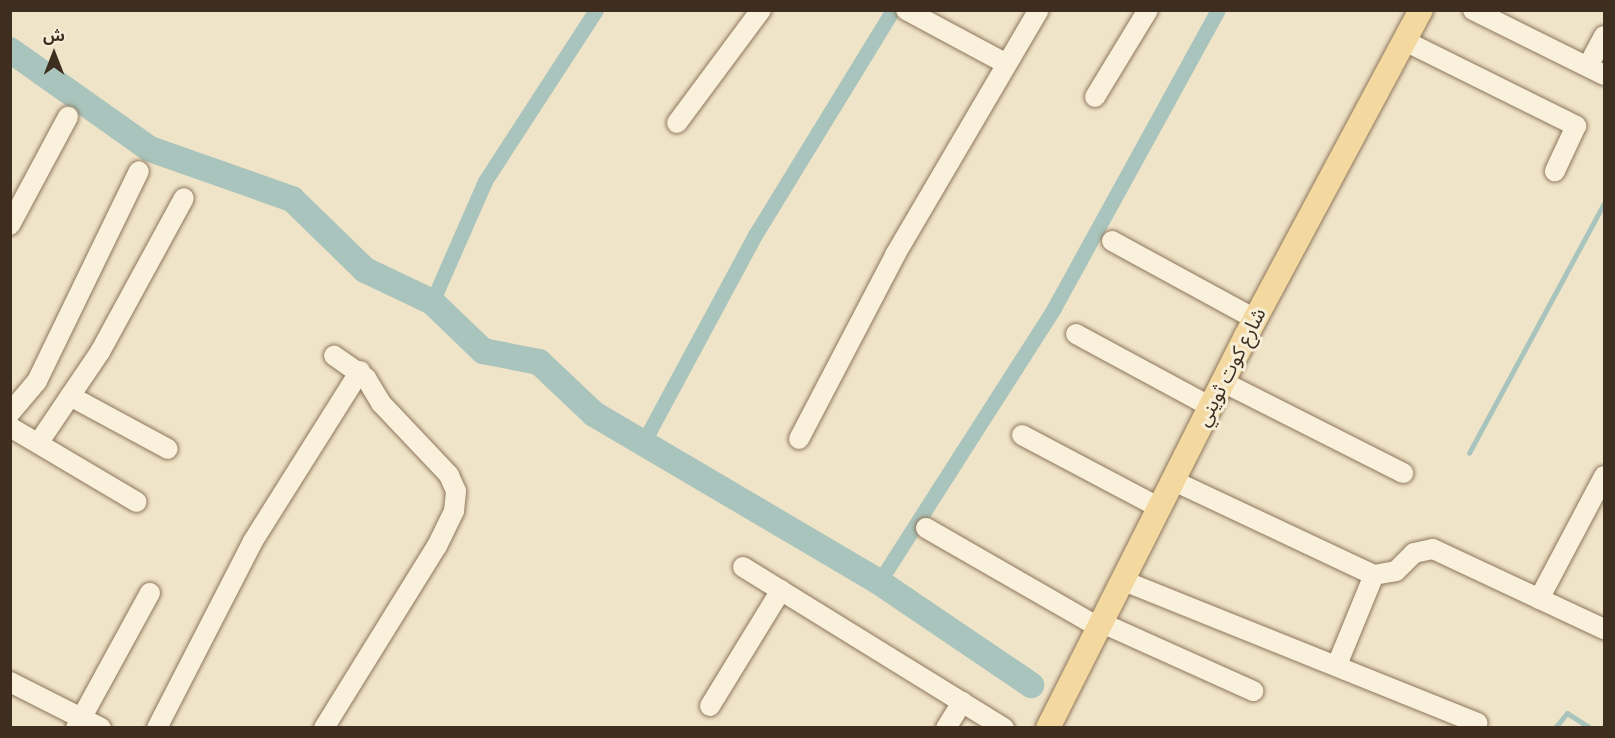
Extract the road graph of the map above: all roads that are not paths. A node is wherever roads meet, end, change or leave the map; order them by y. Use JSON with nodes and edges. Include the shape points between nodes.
{"nodes":[{"id":1,"x":761,"y":10,"type":"edge"},
{"id":2,"x":906,"y":10,"type":"edge"},
{"id":3,"x":1039,"y":10,"type":"edge"},
{"id":4,"x":1148,"y":10,"type":"edge"},
{"id":5,"x":1421,"y":10,"type":"edge"},
{"id":6,"x":1473,"y":10,"type":"edge"},
{"id":7,"x":1605,"y":36,"type":"edge"},
{"id":8,"x":1407,"y":42,"type":"junction"},
{"id":9,"x":1005,"y":63,"type":"junction"},
{"id":10,"x":1596,"y":70,"type":"edge"},
{"id":11,"x":1095,"y":97,"type":"dead end"},
{"id":12,"x":68,"y":117,"type":"dead end"},
{"id":13,"x":677,"y":123,"type":"dead end"},
{"id":14,"x":139,"y":171,"type":"dead end"},
{"id":15,"x":1555,"y":171,"type":"dead end"},
{"id":16,"x":184,"y":198,"type":"dead end"},
{"id":17,"x":10,"y":225,"type":"edge"},
{"id":18,"x":1112,"y":241,"type":"dead end"},
{"id":19,"x":1256,"y":319,"type":"junction"},
{"id":20,"x":1076,"y":334,"type":"dead end"},
{"id":21,"x":334,"y":356,"type":"dead end"},
{"id":22,"x":360,"y":371,"type":"junction"},
{"id":23,"x":1223,"y":382,"type":"junction"},
{"id":24,"x":70,"y":396,"type":"junction"},
{"id":25,"x":1211,"y":407,"type":"junction"},
{"id":26,"x":10,"y":413,"type":"edge"},
{"id":27,"x":10,"y":427,"type":"edge"},
{"id":28,"x":1022,"y":435,"type":"dead end"},
{"id":29,"x":799,"y":439,"type":"dead end"},
{"id":30,"x":39,"y":442,"type":"junction"},
{"id":31,"x":168,"y":449,"type":"dead end"},
{"id":32,"x":1403,"y":473,"type":"dead end"},
{"id":33,"x":1605,"y":476,"type":"edge"},
{"id":34,"x":1174,"y":481,"type":"junction"},
{"id":35,"x":137,"y":502,"type":"dead end"},
{"id":36,"x":1160,"y":508,"type":"junction"},
{"id":37,"x":926,"y":528,"type":"dead end"},
{"id":38,"x":743,"y":567,"type":"dead end"},
{"id":39,"x":1374,"y":575,"type":"junction"},
{"id":40,"x":1124,"y":581,"type":"junction"},
{"id":41,"x":781,"y":591,"type":"junction"},
{"id":42,"x":150,"y":593,"type":"dead end"},
{"id":43,"x":1539,"y":599,"type":"junction"},
{"id":44,"x":1101,"y":626,"type":"junction"},
{"id":45,"x":1605,"y":629,"type":"edge"},
{"id":46,"x":1337,"y":665,"type":"junction"},
{"id":47,"x":10,"y":682,"type":"edge"},
{"id":48,"x":1253,"y":691,"type":"dead end"},
{"id":49,"x":962,"y":702,"type":"junction"},
{"id":50,"x":710,"y":706,"type":"dead end"},
{"id":51,"x":78,"y":723,"type":"edge"},
{"id":52,"x":1478,"y":723,"type":"dead end"},
{"id":53,"x":101,"y":728,"type":"edge"},
{"id":54,"x":157,"y":728,"type":"edge"},
{"id":55,"x":324,"y":728,"type":"edge"},
{"id":56,"x":946,"y":728,"type":"edge"},
{"id":57,"x":1004,"y":728,"type":"edge"},
{"id":58,"x":1048,"y":728,"type":"edge"}],
"edges":[{"from":1,"to":13,"type":"street"},
{"from":2,"to":9,"type":"street"},
{"from":3,"to":9,"type":"street"},
{"from":4,"to":11,"type":"street"},
{"from":5,"to":8,"type":"main road","name":"شارع كوت ثويني"},
{"from":6,"to":10,"type":"street"},
{"from":7,"to":10,"type":"street"},
{"from":8,"to":15,"type":"street","via":[[1576,126]]},
{"from":8,"to":19,"type":"main road","name":"شارع كوت ثويني"},
{"from":9,"to":29,"type":"street"},
{"from":12,"to":17,"type":"street"},
{"from":14,"to":26,"type":"street","via":[[37,381]]},
{"from":16,"to":24,"type":"street"},
{"from":18,"to":19,"type":"street"},
{"from":19,"to":23,"type":"main road","name":"شارع كوت ثويني"},
{"from":20,"to":25,"type":"street"},
{"from":21,"to":22,"type":"street"},
{"from":22,"to":54,"type":"street","via":[[253,541]]},
{"from":22,"to":55,"type":"street","via":[[449,475],[454,511]]},
{"from":23,"to":25,"type":"main road","name":"شارع كوت ثويني"},
{"from":23,"to":32,"type":"street"},
{"from":24,"to":30,"type":"street"},
{"from":24,"to":31,"type":"street"},
{"from":25,"to":34,"type":"main road","name":"شارع كوت ثويني"},
{"from":27,"to":30,"type":"street"},
{"from":28,"to":36,"type":"street"},
{"from":30,"to":35,"type":"street"},
{"from":33,"to":43,"type":"street"},
{"from":34,"to":36,"type":"main road","name":"شارع كوت ثويني"},
{"from":34,"to":39,"type":"street"},
{"from":36,"to":40,"type":"main road","name":"شارع كوت ثويني"},
{"from":37,"to":44,"type":"street"},
{"from":38,"to":41,"type":"street"},
{"from":39,"to":43,"type":"street","via":[[1396,570],[1414,553],[1432,549]]},
{"from":39,"to":46,"type":"street"},
{"from":40,"to":44,"type":"main road","name":"شارع كوت ثويني"},
{"from":40,"to":46,"type":"street"},
{"from":41,"to":49,"type":"street"},
{"from":41,"to":50,"type":"street"},
{"from":42,"to":51,"type":"street"},
{"from":43,"to":45,"type":"street"},
{"from":44,"to":48,"type":"street"},
{"from":44,"to":58,"type":"main road","name":"شارع كوت ثويني"},
{"from":46,"to":52,"type":"street"},
{"from":47,"to":51,"type":"street"},
{"from":49,"to":56,"type":"street"},
{"from":49,"to":57,"type":"street"},
{"from":51,"to":53,"type":"street"}]}
